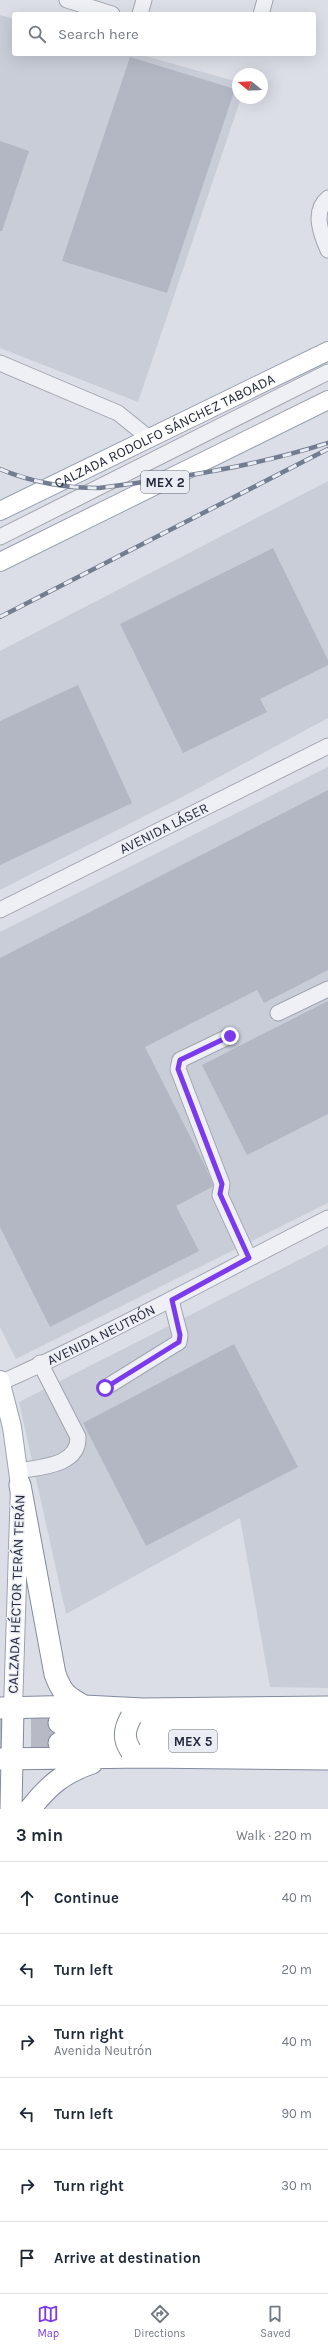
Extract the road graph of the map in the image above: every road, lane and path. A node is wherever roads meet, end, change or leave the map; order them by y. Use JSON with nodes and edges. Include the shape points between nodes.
{"nodes":[{"id":1,"x":67,"y":0,"type":"edge"},
{"id":2,"x":144,"y":0,"type":"edge"},
{"id":3,"x":265,"y":0,"type":"edge"},
{"id":4,"x":106,"y":12,"type":"edge"},
{"id":5,"x":141,"y":12,"type":"edge"},
{"id":6,"x":262,"y":12,"type":"edge"},
{"id":7,"x":328,"y":198,"type":"edge"},
{"id":8,"x":328,"y":250,"type":"edge"},
{"id":9,"x":328,"y":351,"type":"edge"},
{"id":10,"x":0,"y":363,"type":"edge"},
{"id":11,"x":328,"y":372,"type":"edge"},
{"id":12,"x":328,"y":400,"type":"edge"},
{"id":13,"x":149,"y":438,"type":"junction"},
{"id":14,"x":0,"y":510,"type":"edge"},
{"id":15,"x":0,"y":537,"type":"edge"},
{"id":16,"x":0,"y":562,"type":"edge"},
{"id":17,"x":328,"y":746,"type":"edge"},
{"id":18,"x":0,"y":910,"type":"edge"},
{"id":19,"x":328,"y":990,"type":"edge"},
{"id":20,"x":278,"y":1012,"type":"dead end"},
{"id":21,"x":230,"y":1036,"type":"dead end"},
{"id":22,"x":328,"y":1218,"type":"edge"},
{"id":23,"x":249,"y":1258,"type":"junction"},
{"id":24,"x":172,"y":1300,"type":"junction"},
{"id":25,"x":40,"y":1363,"type":"junction"},
{"id":26,"x":0,"y":1382,"type":"edge"},
{"id":27,"x":105,"y":1388,"type":"dead end"},
{"id":28,"x":19,"y":1478,"type":"junction"},
{"id":29,"x":84,"y":1706,"type":"junction"},
{"id":30,"x":328,"y":1707,"type":"edge"},
{"id":31,"x":6,"y":1708,"type":"edge"},
{"id":32,"x":137,"y":1713,"type":"junction"},
{"id":33,"x":59,"y":1723,"type":"tunnel mouth"},
{"id":34,"x":328,"y":1725,"type":"edge"},
{"id":35,"x":328,"y":1741,"type":"edge"},
{"id":36,"x":59,"y":1743,"type":"tunnel mouth"},
{"id":37,"x":137,"y":1754,"type":"junction"},
{"id":38,"x":105,"y":1758,"type":"junction"},
{"id":39,"x":6,"y":1759,"type":"edge"},
{"id":40,"x":328,"y":1759,"type":"edge"},
{"id":41,"x":11,"y":1809,"type":"edge"},
{"id":42,"x":30,"y":1809,"type":"edge"}],
"edges":[{"from":1,"to":4,"type":"street"},
{"from":2,"to":5,"type":"street"},
{"from":3,"to":6,"type":"street"},
{"from":7,"to":8,"type":"street","via":[[322,204],[319,220]]},
{"from":9,"to":13,"type":"main road","name":"CALZADA RODOLFO SÁNCHEZ TABOADA"},
{"from":10,"to":13,"type":"street","via":[[118,413]]},
{"from":11,"to":15,"type":"street"},
{"from":12,"to":16,"type":"main road","number":"MEX 2"},
{"from":13,"to":14,"type":"main road","name":"CALZADA RODOLFO SÁNCHEZ TABOADA"},
{"from":17,"to":18,"type":"street","name":"AVENIDA LÁSER"},
{"from":19,"to":20,"type":"street"},
{"from":21,"to":23,"type":"street","via":[[180,1060],[178,1069],[222,1184],[220,1194]]},
{"from":22,"to":23,"type":"street","name":"AVENIDA NEUTRÓN"},
{"from":23,"to":24,"type":"street","name":"AVENIDA NEUTRÓN"},
{"from":24,"to":25,"type":"street","name":"AVENIDA NEUTRÓN"},
{"from":24,"to":27,"type":"street","via":[[180,1335],[179,1342]]},
{"from":25,"to":26,"type":"street","name":"AVENIDA NEUTRÓN"},
{"from":25,"to":28,"type":"street","via":[[78,1437],[78,1447],[74,1454],[65,1460]]},
{"from":26,"to":28,"type":"main road","name":"CALZADA HÉCTOR TERÁN TERÁN","via":[[12,1427]]},
{"from":28,"to":29,"type":"highway","via":[[55,1674],[66,1696]]},
{"from":28,"to":31,"type":"main road","name":"CALZADA HÉCTOR TERÁN TERÁN"},
{"from":29,"to":31,"type":"highway"},
{"from":29,"to":32,"type":"highway"},
{"from":30,"to":32,"type":"highway"},
{"from":31,"to":39,"type":"highway","name":"CALZADA HÉCTOR TERÁN TERÁN"},
{"from":32,"to":37,"type":"highway","bridge":true,"via":[[125,1735],[126,1743]]},
{"from":33,"to":34,"type":"highway","number":"MEX 5"},
{"from":35,"to":36,"type":"highway","number":"MEX 5"},
{"from":37,"to":38,"type":"highway"},
{"from":37,"to":40,"type":"highway"},
{"from":38,"to":39,"type":"highway"},
{"from":38,"to":42,"type":"highway","via":[[69,1772],[44,1790]]},
{"from":39,"to":41,"type":"highway","name":"CALZADA HÉCTOR TERÁN TERÁN"}]}
